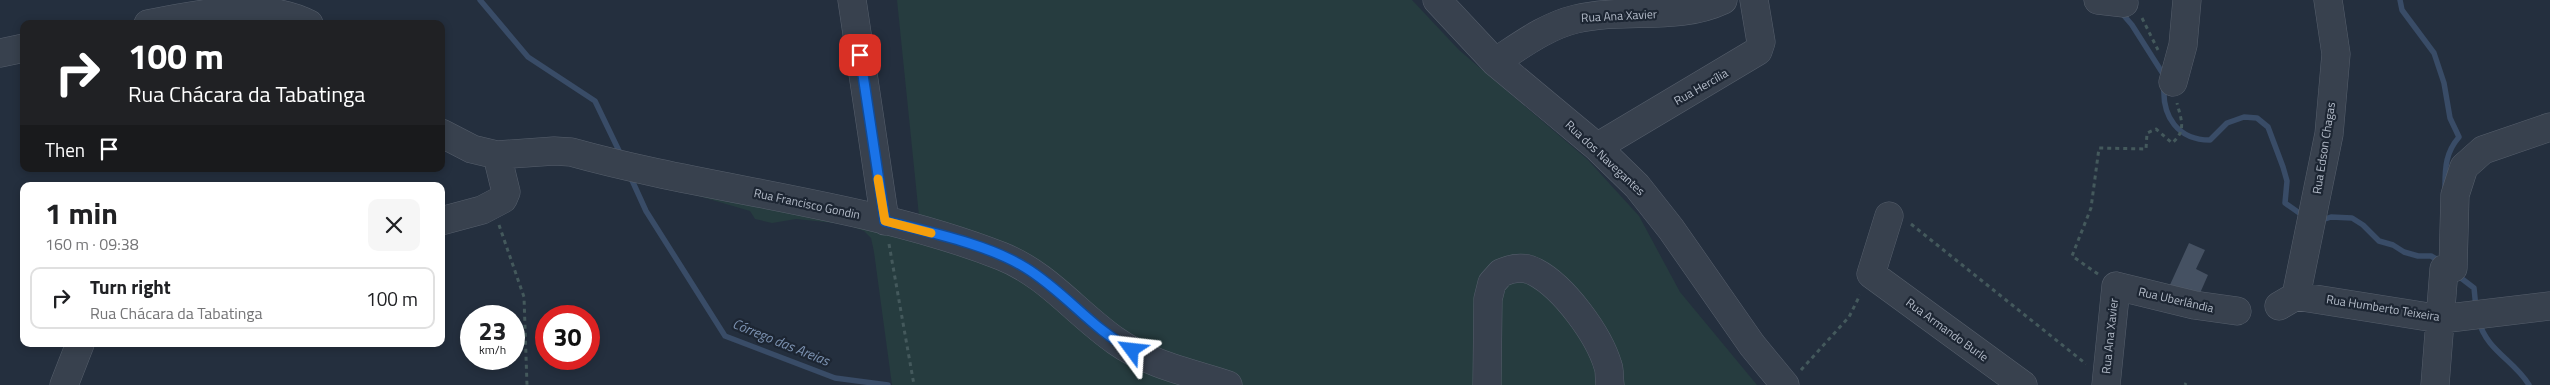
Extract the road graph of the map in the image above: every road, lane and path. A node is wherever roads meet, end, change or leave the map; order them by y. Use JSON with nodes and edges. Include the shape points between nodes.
{"nodes":[{"id":1,"x":852,"y":0,"type":"edge"},
{"id":2,"x":1437,"y":0,"type":"edge"},
{"id":3,"x":1723,"y":0,"type":"edge"},
{"id":4,"x":1754,"y":0,"type":"edge"},
{"id":5,"x":2187,"y":0,"type":"edge"},
{"id":6,"x":2328,"y":0,"type":"edge"},
{"id":7,"x":173,"y":9,"type":"edge"},
{"id":8,"x":155,"y":20,"type":"edge"},
{"id":9,"x":302,"y":20,"type":"edge"},
{"id":10,"x":20,"y":49,"type":"edge"},
{"id":11,"x":0,"y":52,"type":"edge"},
{"id":12,"x":1495,"y":62,"type":"junction"},
{"id":13,"x":2173,"y":82,"type":"dead end"},
{"id":14,"x":2550,"y":127,"type":"edge"},
{"id":15,"x":2182,"y":132,"type":"dead end"},
{"id":16,"x":445,"y":135,"type":"edge"},
{"id":17,"x":1597,"y":147,"type":"junction"},
{"id":18,"x":497,"y":155,"type":"junction"},
{"id":19,"x":492,"y":206,"type":"junction"},
{"id":20,"x":1889,"y":216,"type":"joint"},
{"id":21,"x":445,"y":220,"type":"edge"},
{"id":22,"x":885,"y":221,"type":"junction"},
{"id":23,"x":1871,"y":274,"type":"junction"},
{"id":24,"x":2116,"y":286,"type":"junction"},
{"id":25,"x":2288,"y":301,"type":"joint"},
{"id":26,"x":2550,"y":306,"type":"edge"},
{"id":27,"x":2237,"y":311,"type":"dead end"},
{"id":28,"x":2464,"y":317,"type":"junction"},
{"id":29,"x":79,"y":347,"type":"edge"},
{"id":30,"x":2106,"y":382,"type":"edge"},
{"id":31,"x":1784,"y":384,"type":"edge"},
{"id":32,"x":64,"y":385,"type":"edge"},
{"id":33,"x":527,"y":385,"type":"edge"},
{"id":34,"x":914,"y":385,"type":"edge"},
{"id":35,"x":1228,"y":385,"type":"edge"},
{"id":36,"x":1488,"y":385,"type":"edge"},
{"id":37,"x":1610,"y":385,"type":"edge"},
{"id":38,"x":2023,"y":385,"type":"edge"},
{"id":39,"x":2435,"y":385,"type":"edge"}],
"edges":[{"from":1,"to":22,"type":"street"},
{"from":2,"to":12,"type":"street","name":"Rua dos Navegantes"},
{"from":3,"to":12,"type":"street","name":"Rua Ana Xavier","via":[[1682,13],[1577,18],[1557,24]]},
{"from":4,"to":17,"type":"street","name":"Rua Hercília","via":[[1761,42],[1758,51]]},
{"from":5,"to":13,"type":"street","via":[[2183,45]]},
{"from":6,"to":25,"type":"street","name":"Rua Edson Chagas","via":[[2335,46],[2329,134],[2312,219]]},
{"from":7,"to":8,"type":"street"},
{"from":7,"to":9,"type":"street","via":[[267,11]]},
{"from":10,"to":11,"type":"street"},
{"from":12,"to":17,"type":"street","name":"Rua dos Navegantes"},
{"from":14,"to":28,"type":"street","via":[[2483,150],[2464,167],[2455,194],[2448,269]]},
{"from":15,"to":24,"type":"path","via":[[2172,143],[2156,129],[2147,133],[2146,148],[2099,148],[2091,208],[2072,256]]},
{"from":16,"to":18,"type":"street","name":"Rua Francisco Gondin","via":[[472,149]]},
{"from":17,"to":31,"type":"street","name":"Rua dos Navegantes","via":[[1655,208],[1752,345]]},
{"from":18,"to":19,"type":"street","via":[[506,192],[503,199]]},
{"from":18,"to":22,"type":"street","name":"Rua Francisco Gondin","via":[[554,150],[571,152]]},
{"from":19,"to":21,"type":"street"},
{"from":19,"to":33,"type":"path","via":[[524,297]]},
{"from":20,"to":23,"type":"street"},
{"from":20,"to":30,"type":"path","via":[[1893,212],[1898,213]]},
{"from":22,"to":34,"type":"path"},
{"from":22,"to":35,"type":"street","name":"Rua Francisco Gondin","via":[[948,237],[1002,256],[1025,267],[1056,289],[1097,328],[1118,342],[1146,357]]},
{"from":23,"to":31,"type":"path","via":[[1849,317],[1808,364]]},
{"from":23,"to":38,"type":"street","name":"Rua Armando Burle"},
{"from":24,"to":27,"type":"street","name":"Rua Uberlândia","via":[[2194,305]]},
{"from":24,"to":30,"type":"street","name":"Rua Ana Xavier"},
{"from":25,"to":28,"type":"street","name":"Rua Humberto Teixeira"},
{"from":26,"to":28,"type":"street","name":"Rua Humberto Teixeira"},
{"from":28,"to":39,"type":"street"},
{"from":29,"to":32,"type":"street"},
{"from":36,"to":37,"type":"street","via":[[1489,289],[1501,273],[1523,268],[1543,277],[1578,311],[1609,367]]}]}
